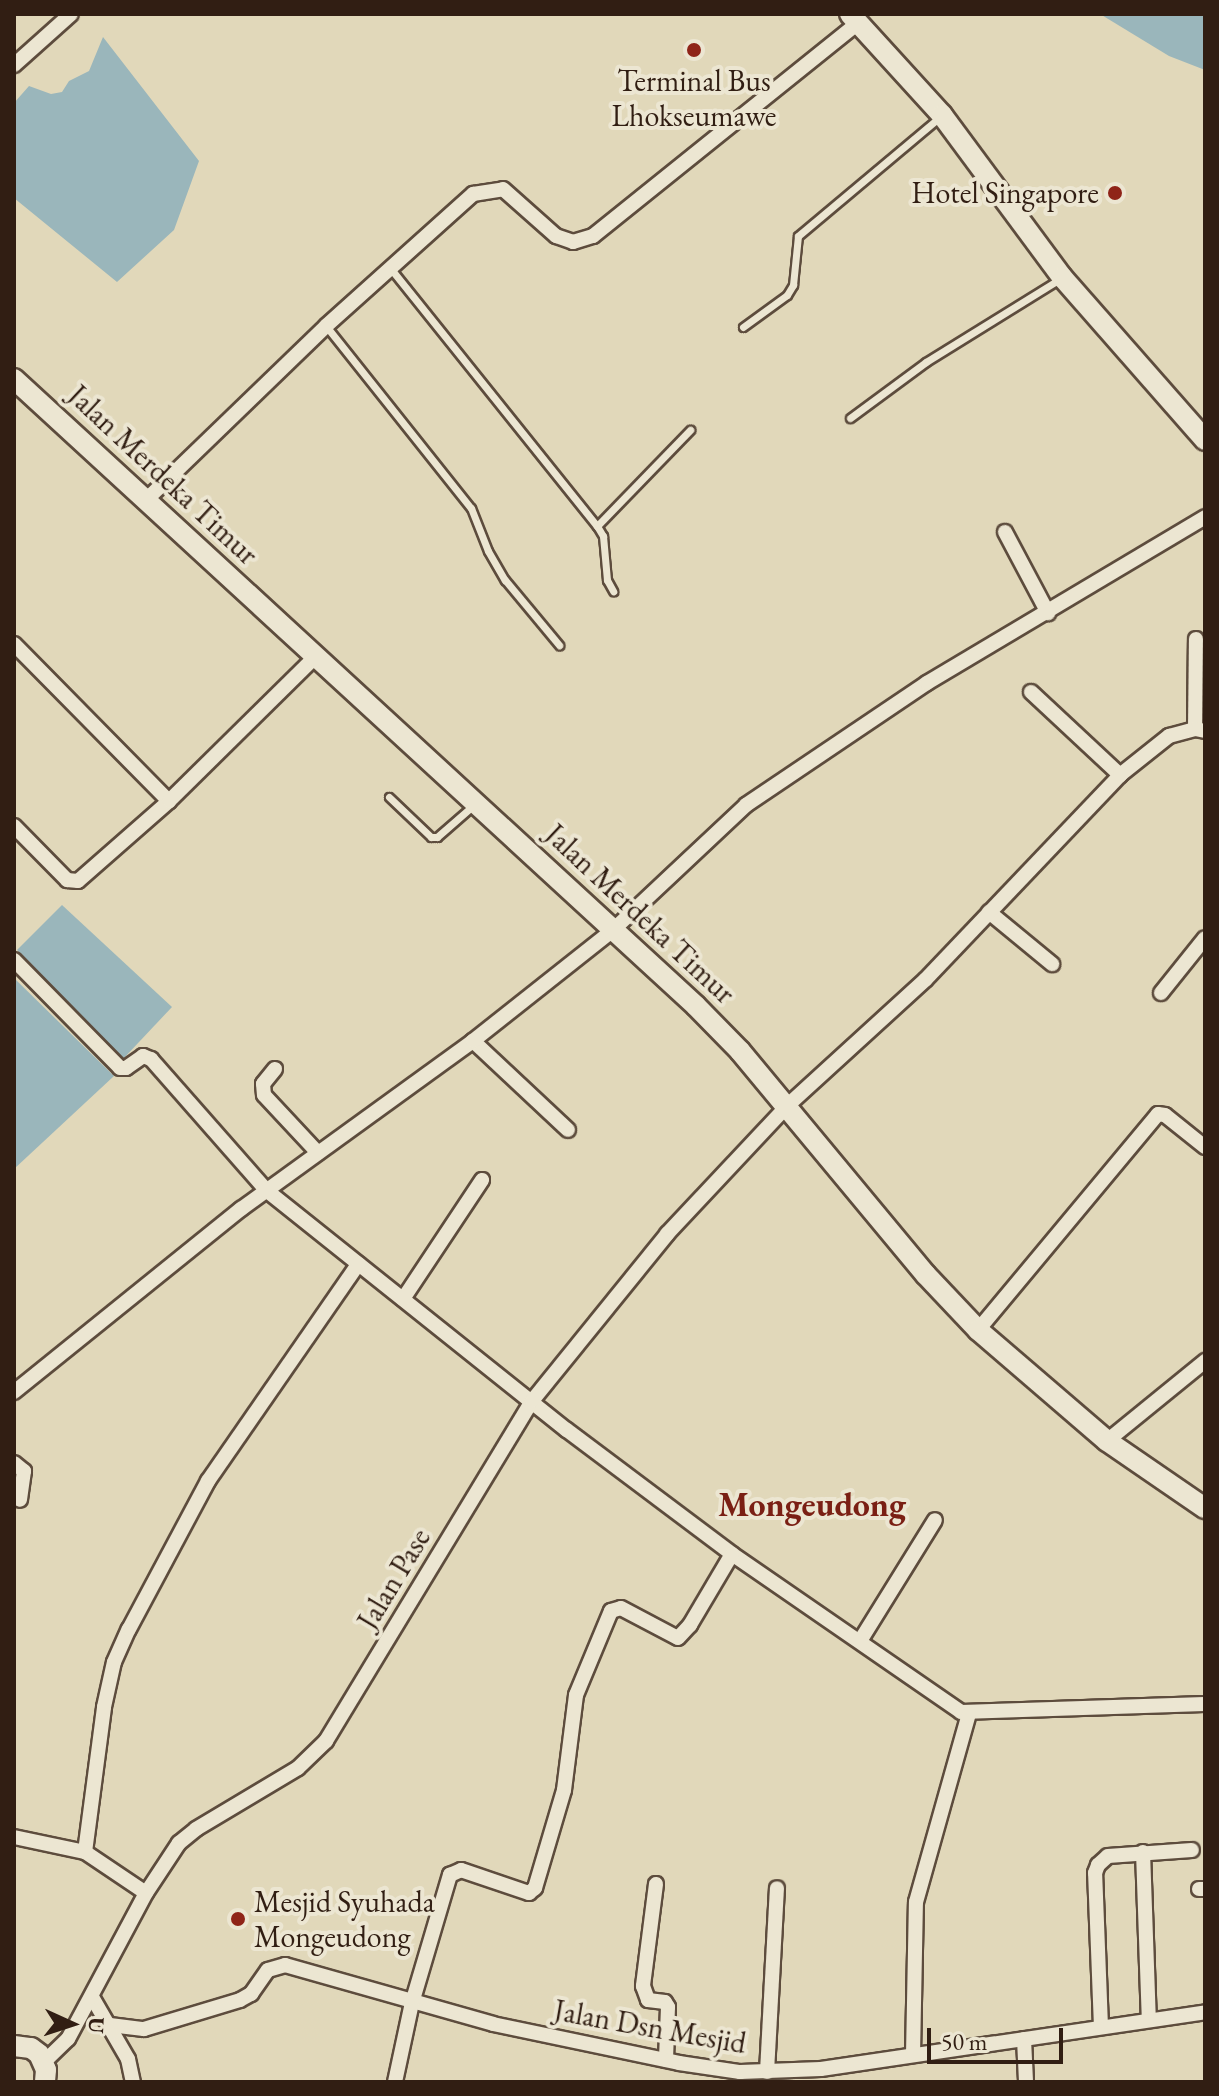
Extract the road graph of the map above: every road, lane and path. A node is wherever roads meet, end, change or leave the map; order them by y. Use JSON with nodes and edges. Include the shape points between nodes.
{"nodes":[{"id":1,"x":71,"y":14,"type":"edge"},
{"id":2,"x":854,"y":19,"type":"edge"},
{"id":3,"x":14,"y":65,"type":"edge"},
{"id":4,"x":942,"y":115,"type":"junction"},
{"id":5,"x":391,"y":269,"type":"junction"},
{"id":6,"x":1062,"y":277,"type":"junction"},
{"id":7,"x":326,"y":326,"type":"junction"},
{"id":8,"x":743,"y":327,"type":"dead end"},
{"id":9,"x":14,"y":379,"type":"edge"},
{"id":10,"x":850,"y":418,"type":"dead end"},
{"id":11,"x":690,"y":430,"type":"dead end"},
{"id":12,"x":1205,"y":440,"type":"edge"},
{"id":13,"x":145,"y":501,"type":"junction"},
{"id":14,"x":1205,"y":517,"type":"edge"},
{"id":15,"x":597,"y":526,"type":"junction"},
{"id":16,"x":1005,"y":532,"type":"dead end"},
{"id":17,"x":613,"y":591,"type":"dead end"},
{"id":18,"x":1048,"y":613,"type":"junction"},
{"id":19,"x":1196,"y":639,"type":"dead end"},
{"id":20,"x":14,"y":644,"type":"edge"},
{"id":21,"x":559,"y":645,"type":"dead end"},
{"id":22,"x":315,"y":657,"type":"junction"},
{"id":23,"x":1031,"y":692,"type":"dead end"},
{"id":24,"x":1200,"y":730,"type":"edge"},
{"id":25,"x":1120,"y":775,"type":"junction"},
{"id":26,"x":389,"y":797,"type":"dead end"},
{"id":27,"x":169,"y":801,"type":"junction"},
{"id":28,"x":476,"y":802,"type":"junction"},
{"id":29,"x":14,"y":826,"type":"edge"},
{"id":30,"x":989,"y":912,"type":"junction"},
{"id":31,"x":613,"y":930,"type":"junction"},
{"id":32,"x":1205,"y":938,"type":"edge"},
{"id":33,"x":14,"y":960,"type":"edge"},
{"id":34,"x":1052,"y":964,"type":"dead end"},
{"id":35,"x":1161,"y":993,"type":"dead end"},
{"id":36,"x":473,"y":1041,"type":"junction"},
{"id":37,"x":275,"y":1069,"type":"dead end"},
{"id":38,"x":787,"y":1106,"type":"junction"},
{"id":39,"x":568,"y":1130,"type":"dead end"},
{"id":40,"x":1205,"y":1147,"type":"edge"},
{"id":41,"x":318,"y":1153,"type":"junction"},
{"id":42,"x":482,"y":1180,"type":"dead end"},
{"id":43,"x":266,"y":1190,"type":"junction"},
{"id":44,"x":358,"y":1264,"type":"junction"},
{"id":45,"x":403,"y":1299,"type":"junction"},
{"id":46,"x":978,"y":1330,"type":"junction"},
{"id":47,"x":1205,"y":1361,"type":"edge"},
{"id":48,"x":14,"y":1392,"type":"edge"},
{"id":49,"x":532,"y":1401,"type":"junction"},
{"id":50,"x":1107,"y":1441,"type":"junction"},
{"id":51,"x":14,"y":1463,"type":"edge"},
{"id":52,"x":20,"y":1500,"type":"dead end"},
{"id":53,"x":1205,"y":1508,"type":"edge"},
{"id":54,"x":935,"y":1520,"type":"dead end"},
{"id":55,"x":732,"y":1554,"type":"junction"},
{"id":56,"x":860,"y":1641,"type":"junction"},
{"id":57,"x":1205,"y":1704,"type":"edge"},
{"id":58,"x":969,"y":1714,"type":"junction"},
{"id":59,"x":14,"y":1837,"type":"edge"},
{"id":60,"x":1192,"y":1850,"type":"dead end"},
{"id":61,"x":85,"y":1852,"type":"junction"},
{"id":62,"x":1143,"y":1852,"type":"junction"},
{"id":63,"x":656,"y":1884,"type":"dead end"},
{"id":64,"x":777,"y":1888,"type":"dead end"},
{"id":65,"x":146,"y":1893,"type":"junction"},
{"id":66,"x":92,"y":1997,"type":"junction"},
{"id":67,"x":412,"y":2003,"type":"junction"},
{"id":68,"x":1205,"y":2012,"type":"edge"},
{"id":69,"x":1149,"y":2020,"type":"junction"},
{"id":70,"x":110,"y":2025,"type":"junction"},
{"id":71,"x":1101,"y":2027,"type":"junction"},
{"id":72,"x":1024,"y":2039,"type":"junction"},
{"id":73,"x":14,"y":2046,"type":"edge"},
{"id":74,"x":913,"y":2055,"type":"junction"},
{"id":75,"x":666,"y":2060,"type":"junction"},
{"id":76,"x":44,"y":2072,"type":"edge"},
{"id":77,"x":767,"y":2072,"type":"junction"},
{"id":78,"x":133,"y":2082,"type":"edge"},
{"id":79,"x":395,"y":2082,"type":"edge"},
{"id":80,"x":1026,"y":2082,"type":"edge"}],
"edges":[{"from":1,"to":3,"type":"street"},
{"from":2,"to":4,"type":"main road"},
{"from":2,"to":5,"type":"street","via":[[593,236],[573,242],[556,236],[512,194],[493,189],[473,194]]},
{"from":4,"to":6,"type":"main road"},
{"from":4,"to":8,"type":"lane","via":[[798,236],[793,285],[787,295]]},
{"from":5,"to":7,"type":"street"},
{"from":5,"to":15,"type":"lane"},
{"from":6,"to":10,"type":"lane","via":[[926,362]]},
{"from":6,"to":12,"type":"main road"},
{"from":7,"to":13,"type":"street"},
{"from":7,"to":21,"type":"lane","via":[[471,508],[505,580]]},
{"from":9,"to":13,"type":"main road","name":"Jalan Merdeka Timur"},
{"from":11,"to":15,"type":"lane"},
{"from":13,"to":22,"type":"main road","name":"Jalan Merdeka Timur"},
{"from":14,"to":18,"type":"street"},
{"from":15,"to":17,"type":"lane"},
{"from":16,"to":18,"type":"street"},
{"from":18,"to":31,"type":"street","via":[[927,683],[746,805]]},
{"from":19,"to":24,"type":"street"},
{"from":20,"to":27,"type":"street"},
{"from":22,"to":27,"type":"street"},
{"from":22,"to":28,"type":"main road","name":"Jalan Merdeka Timur"},
{"from":23,"to":25,"type":"street"},
{"from":24,"to":25,"type":"street","name":"Jalan Pase","via":[[1169,736]]},
{"from":25,"to":30,"type":"street","name":"Jalan Pase"},
{"from":26,"to":28,"type":"lane","via":[[431,837]]},
{"from":27,"to":29,"type":"street","via":[[78,881],[67,880]]},
{"from":28,"to":31,"type":"main road","name":"Jalan Merdeka Timur"},
{"from":30,"to":34,"type":"street"},
{"from":30,"to":38,"type":"street","name":"Jalan Pase","via":[[926,979]]},
{"from":31,"to":36,"type":"street"},
{"from":31,"to":38,"type":"main road","name":"Jalan Merdeka Timur","via":[[696,1006]]},
{"from":32,"to":35,"type":"street"},
{"from":33,"to":43,"type":"street","via":[[120,1068],[139,1057],[151,1059]]},
{"from":36,"to":39,"type":"street"},
{"from":36,"to":41,"type":"street"},
{"from":37,"to":41,"type":"street","via":[[263,1084],[264,1095]]},
{"from":38,"to":46,"type":"main road","name":"Jalan Merdeka Timur"},
{"from":38,"to":49,"type":"street","name":"Jalan Pase","via":[[667,1234]]},
{"from":40,"to":46,"type":"street","via":[[1158,1114]]},
{"from":41,"to":43,"type":"street"},
{"from":42,"to":45,"type":"street"},
{"from":43,"to":44,"type":"street"},
{"from":43,"to":48,"type":"street"},
{"from":44,"to":45,"type":"street"},
{"from":44,"to":61,"type":"street","via":[[208,1481],[129,1629],[114,1662],[104,1707]]},
{"from":45,"to":49,"type":"street"},
{"from":46,"to":50,"type":"main road","name":"Jalan Merdeka Timur"},
{"from":47,"to":50,"type":"street"},
{"from":49,"to":55,"type":"street"},
{"from":49,"to":65,"type":"street","name":"Jalan Pase","via":[[326,1741],[298,1768],[179,1843]]},
{"from":50,"to":53,"type":"main road","name":"Jalan Merdeka Timur"},
{"from":51,"to":52,"type":"street","via":[[24,1471]]},
{"from":54,"to":56,"type":"street"},
{"from":55,"to":56,"type":"street"},
{"from":55,"to":67,"type":"street","via":[[678,1638],[621,1608],[611,1611],[576,1695],[564,1790],[534,1891],[453,1871]]},
{"from":56,"to":58,"type":"street"},
{"from":57,"to":58,"type":"street"},
{"from":58,"to":74,"type":"street","via":[[916,1902]]},
{"from":59,"to":61,"type":"street"},
{"from":60,"to":62,"type":"street"},
{"from":61,"to":65,"type":"street"},
{"from":62,"to":69,"type":"street"},
{"from":62,"to":71,"type":"street","via":[[1108,1856],[1095,1873]]},
{"from":63,"to":75,"type":"street","via":[[643,1986],[648,2000],[668,2007]]},
{"from":64,"to":77,"type":"street"},
{"from":65,"to":66,"type":"street","name":"Jalan Pase"},
{"from":66,"to":70,"type":"street"},
{"from":66,"to":76,"type":"street","name":"Jalan Pase"},
{"from":67,"to":70,"type":"street","name":"Jalan Dsn Mesjid","via":[[285,1965],[268,1970],[240,2000],[144,2029]]},
{"from":67,"to":75,"type":"street","name":"Jalan Dsn Mesjid"},
{"from":67,"to":79,"type":"street"},
{"from":68,"to":69,"type":"street","name":"Jalan Dsn Mesjid"},
{"from":69,"to":71,"type":"street","name":"Jalan Dsn Mesjid"},
{"from":70,"to":78,"type":"street","via":[[131,2066]]},
{"from":71,"to":72,"type":"street","name":"Jalan Dsn Mesjid"},
{"from":72,"to":74,"type":"street","name":"Jalan Dsn Mesjid"},
{"from":72,"to":80,"type":"street"},
{"from":73,"to":76,"type":"main road","via":[[31,2048]]},
{"from":74,"to":77,"type":"street","name":"Jalan Dsn Mesjid"},
{"from":75,"to":77,"type":"street","name":"Jalan Dsn Mesjid"}]}
